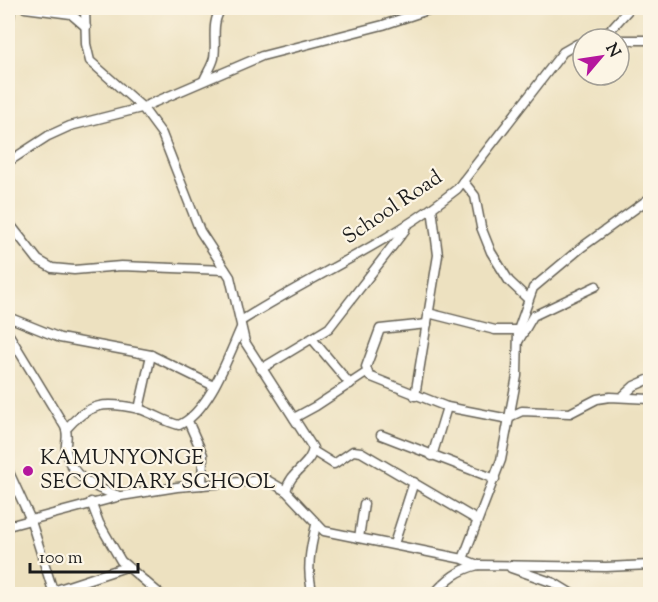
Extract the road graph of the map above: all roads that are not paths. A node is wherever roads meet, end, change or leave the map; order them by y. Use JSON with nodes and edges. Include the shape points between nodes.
{"nodes":[{"id":1,"x":9,"y":8,"type":"edge"},
{"id":2,"x":25,"y":8,"type":"edge"},
{"id":3,"x":85,"y":8,"type":"edge"},
{"id":4,"x":222,"y":8,"type":"edge"},
{"id":5,"x":434,"y":8,"type":"edge"},
{"id":6,"x":630,"y":8,"type":"edge"},
{"id":7,"x":86,"y":27,"type":"junction"},
{"id":8,"x":613,"y":27,"type":"edge"},
{"id":9,"x":8,"y":30,"type":"edge"},
{"id":10,"x":631,"y":40,"type":"edge"},
{"id":11,"x":651,"y":40,"type":"edge"},
{"id":12,"x":571,"y":47,"type":"edge"},
{"id":13,"x":204,"y":80,"type":"junction"},
{"id":14,"x":142,"y":107,"type":"junction"},
{"id":15,"x":8,"y":128,"type":"edge"},
{"id":16,"x":8,"y":162,"type":"edge"},
{"id":17,"x":463,"y":181,"type":"junction"},
{"id":18,"x":8,"y":189,"type":"edge"},
{"id":19,"x":651,"y":198,"type":"edge"},
{"id":20,"x":432,"y":208,"type":"junction"},
{"id":21,"x":9,"y":223,"type":"edge"},
{"id":22,"x":410,"y":223,"type":"junction"},
{"id":23,"x":8,"y":235,"type":"edge"},
{"id":24,"x":225,"y":270,"type":"junction"},
{"id":25,"x":596,"y":286,"type":"dead end"},
{"id":26,"x":528,"y":299,"type":"junction"},
{"id":27,"x":428,"y":313,"type":"junction"},
{"id":28,"x":8,"y":317,"type":"edge"},
{"id":29,"x":241,"y":324,"type":"junction"},
{"id":30,"x":427,"y":324,"type":"junction"},
{"id":31,"x":518,"y":330,"type":"junction"},
{"id":32,"x":8,"y":333,"type":"edge"},
{"id":33,"x":313,"y":340,"type":"junction"},
{"id":34,"x":517,"y":346,"type":"junction"},
{"id":35,"x":151,"y":355,"type":"junction"},
{"id":36,"x":261,"y":369,"type":"junction"},
{"id":37,"x":366,"y":373,"type":"junction"},
{"id":38,"x":651,"y":380,"type":"edge"},
{"id":39,"x":350,"y":384,"type":"junction"},
{"id":40,"x":214,"y":386,"type":"junction"},
{"id":41,"x":415,"y":396,"type":"junction"},
{"id":42,"x":623,"y":396,"type":"junction"},
{"id":43,"x":651,"y":399,"type":"edge"},
{"id":44,"x":447,"y":406,"type":"junction"},
{"id":45,"x":140,"y":409,"type":"junction"},
{"id":46,"x":294,"y":418,"type":"junction"},
{"id":47,"x":509,"y":418,"type":"junction"},
{"id":48,"x":188,"y":421,"type":"junction"},
{"id":49,"x":66,"y":429,"type":"junction"},
{"id":50,"x":381,"y":435,"type":"dead end"},
{"id":51,"x":313,"y":452,"type":"junction"},
{"id":52,"x":432,"y":456,"type":"junction"},
{"id":53,"x":8,"y":470,"type":"edge"},
{"id":54,"x":495,"y":479,"type":"junction"},
{"id":55,"x":414,"y":482,"type":"junction"},
{"id":56,"x":202,"y":485,"type":"junction"},
{"id":57,"x":286,"y":491,"type":"junction"},
{"id":58,"x":121,"y":496,"type":"junction"},
{"id":59,"x":91,"y":502,"type":"junction"},
{"id":60,"x":364,"y":504,"type":"dead end"},
{"id":61,"x":30,"y":518,"type":"junction"},
{"id":62,"x":477,"y":520,"type":"junction"},
{"id":63,"x":316,"y":525,"type":"junction"},
{"id":64,"x":8,"y":526,"type":"edge"},
{"id":65,"x":359,"y":538,"type":"junction"},
{"id":66,"x":394,"y":544,"type":"junction"},
{"id":67,"x":463,"y":559,"type":"junction"},
{"id":68,"x":478,"y":565,"type":"junction"},
{"id":69,"x":651,"y":565,"type":"edge"},
{"id":70,"x":505,"y":566,"type":"junction"},
{"id":71,"x":126,"y":567,"type":"junction"},
{"id":72,"x":54,"y":593,"type":"edge"},
{"id":73,"x":160,"y":594,"type":"edge"},
{"id":74,"x":313,"y":594,"type":"edge"},
{"id":75,"x":434,"y":594,"type":"edge"},
{"id":76,"x":572,"y":594,"type":"edge"}],
"edges":[{"from":1,"to":9,"type":"street"},
{"from":2,"to":7,"type":"street","via":[[70,14]]},
{"from":3,"to":7,"type":"street"},
{"from":4,"to":13,"type":"street","via":[[216,21],[213,60]]},
{"from":5,"to":13,"type":"street","via":[[262,56]]},
{"from":6,"to":8,"type":"street"},
{"from":7,"to":14,"type":"street","via":[[90,61]]},
{"from":10,"to":11,"type":"street"},
{"from":12,"to":17,"type":"street","name":"School Road","via":[[563,52]]},
{"from":13,"to":14,"type":"street"},
{"from":14,"to":16,"type":"street","via":[[70,126]]},
{"from":14,"to":24,"type":"street","via":[[162,134],[200,231]]},
{"from":15,"to":16,"type":"street"},
{"from":16,"to":18,"type":"street"},
{"from":17,"to":20,"type":"street","name":"School Road"},
{"from":17,"to":26,"type":"street","via":[[475,196],[491,252],[509,281]]},
{"from":18,"to":21,"type":"street"},
{"from":19,"to":26,"type":"street","via":[[543,278]]},
{"from":20,"to":22,"type":"street","name":"School Road"},
{"from":20,"to":27,"type":"street","via":[[438,255]]},
{"from":21,"to":23,"type":"street"},
{"from":21,"to":24,"type":"street","via":[[38,260],[52,268]]},
{"from":22,"to":29,"type":"street","name":"School Road"},
{"from":22,"to":33,"type":"street","via":[[352,301]]},
{"from":24,"to":29,"type":"street"},
{"from":25,"to":34,"type":"street","via":[[533,316]]},
{"from":26,"to":31,"type":"street"},
{"from":27,"to":30,"type":"street"},
{"from":27,"to":31,"type":"street","via":[[495,330]]},
{"from":28,"to":35,"type":"street","via":[[60,338]]},
{"from":29,"to":36,"type":"street","via":[[245,342]]},
{"from":29,"to":40,"type":"street"},
{"from":30,"to":37,"type":"street","via":[[380,329]]},
{"from":30,"to":41,"type":"street"},
{"from":31,"to":34,"type":"street"},
{"from":32,"to":49,"type":"street"},
{"from":33,"to":36,"type":"street"},
{"from":33,"to":39,"type":"street"},
{"from":34,"to":47,"type":"street","via":[[517,376]]},
{"from":35,"to":40,"type":"street"},
{"from":35,"to":45,"type":"street"},
{"from":36,"to":46,"type":"street"},
{"from":37,"to":39,"type":"street"},
{"from":37,"to":41,"type":"street"},
{"from":38,"to":42,"type":"street","via":[[634,386]]},
{"from":39,"to":46,"type":"street"},
{"from":40,"to":48,"type":"street"},
{"from":41,"to":44,"type":"street"},
{"from":42,"to":43,"type":"street"},
{"from":42,"to":47,"type":"street","via":[[597,399],[570,413],[522,411]]},
{"from":44,"to":47,"type":"street"},
{"from":44,"to":52,"type":"street"},
{"from":45,"to":48,"type":"street","via":[[171,423]]},
{"from":45,"to":49,"type":"street","via":[[86,409]]},
{"from":46,"to":51,"type":"street"},
{"from":47,"to":54,"type":"street"},
{"from":48,"to":56,"type":"street","via":[[203,455]]},
{"from":49,"to":58,"type":"street","via":[[66,452],[75,469],[90,486]]},
{"from":50,"to":52,"type":"street"},
{"from":51,"to":55,"type":"street","via":[[334,464],[353,451],[361,452]]},
{"from":51,"to":57,"type":"street","via":[[290,477]]},
{"from":52,"to":54,"type":"street"},
{"from":53,"to":61,"type":"street"},
{"from":54,"to":62,"type":"street"},
{"from":55,"to":62,"type":"street"},
{"from":55,"to":66,"type":"street"},
{"from":56,"to":57,"type":"street","via":[[267,480]]},
{"from":56,"to":58,"type":"street"},
{"from":57,"to":63,"type":"street"},
{"from":58,"to":59,"type":"street"},
{"from":59,"to":61,"type":"street"},
{"from":59,"to":71,"type":"street","via":[[102,529]]},
{"from":60,"to":65,"type":"street"},
{"from":61,"to":64,"type":"street"},
{"from":61,"to":72,"type":"street"},
{"from":62,"to":67,"type":"street"},
{"from":63,"to":65,"type":"street","via":[[334,535]]},
{"from":63,"to":74,"type":"street","via":[[309,553]]},
{"from":65,"to":66,"type":"street"},
{"from":66,"to":67,"type":"street"},
{"from":67,"to":68,"type":"street"},
{"from":68,"to":70,"type":"street"},
{"from":68,"to":75,"type":"street","via":[[451,576]]},
{"from":69,"to":70,"type":"street"},
{"from":70,"to":76,"type":"street"},
{"from":71,"to":72,"type":"street"},
{"from":71,"to":73,"type":"street"}]}
